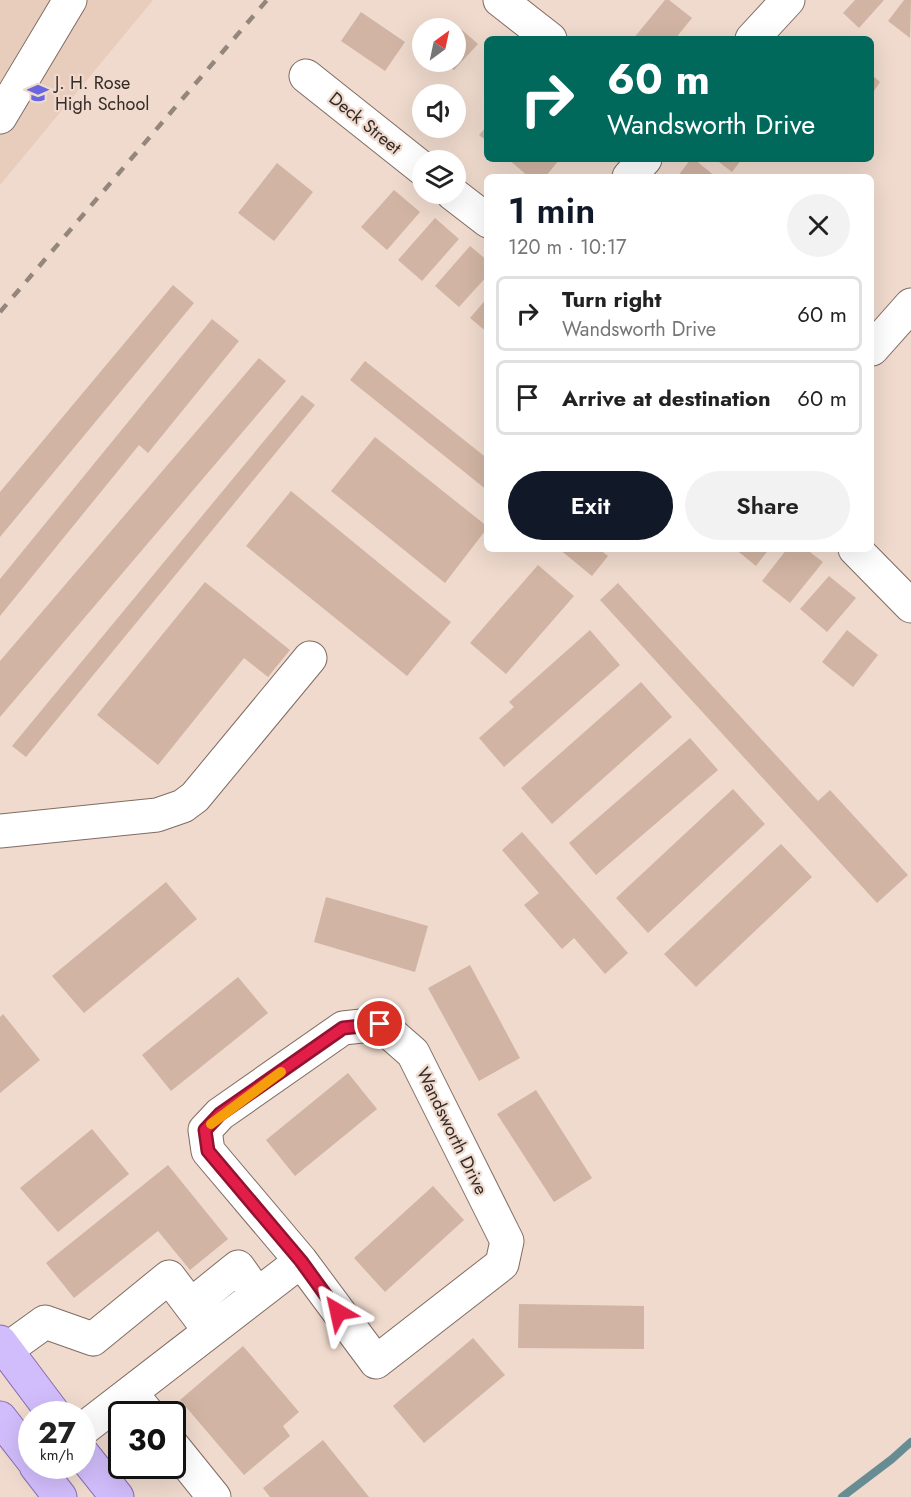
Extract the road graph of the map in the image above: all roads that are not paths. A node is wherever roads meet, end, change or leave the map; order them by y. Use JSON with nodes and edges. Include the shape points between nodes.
{"nodes":[{"id":1,"x":70,"y":0,"type":"edge"},
{"id":2,"x":500,"y":0,"type":"edge"},
{"id":3,"x":788,"y":0,"type":"edge"},
{"id":4,"x":546,"y":36,"type":"edge"},
{"id":5,"x":755,"y":36,"type":"edge"},
{"id":6,"x":306,"y":76,"type":"dead end"},
{"id":7,"x":0,"y":117,"type":"edge"},
{"id":8,"x":412,"y":161,"type":"edge"},
{"id":9,"x":642,"y":162,"type":"edge"},
{"id":10,"x":632,"y":174,"type":"edge"},
{"id":11,"x":466,"y":204,"type":"edge"},
{"id":12,"x":484,"y":218,"type":"edge"},
{"id":13,"x":911,"y":305,"type":"edge"},
{"id":14,"x":874,"y":347,"type":"edge"},
{"id":15,"x":858,"y":552,"type":"edge"},
{"id":16,"x":911,"y":606,"type":"edge"},
{"id":17,"x":310,"y":658,"type":"dead end"},
{"id":18,"x":0,"y":831,"type":"edge"},
{"id":19,"x":301,"y":1261,"type":"junction"},
{"id":20,"x":257,"y":1294,"type":"junction"},
{"id":21,"x":191,"y":1305,"type":"junction"},
{"id":22,"x":210,"y":1331,"type":"junction"},
{"id":23,"x":3,"y":1346,"type":"edge"},
{"id":24,"x":44,"y":1401,"type":"edge"},
{"id":25,"x":142,"y":1401,"type":"edge"},
{"id":26,"x":0,"y":1418,"type":"edge"},
{"id":27,"x":18,"y":1441,"type":"edge"},
{"id":28,"x":186,"y":1462,"type":"edge"},
{"id":29,"x":96,"y":1471,"type":"edge"},
{"id":30,"x":46,"y":1479,"type":"edge"},
{"id":31,"x":60,"y":1497,"type":"edge"},
{"id":32,"x":117,"y":1497,"type":"edge"},
{"id":33,"x":214,"y":1497,"type":"edge"}],
"edges":[{"from":1,"to":7,"type":"street"},
{"from":2,"to":4,"type":"street"},
{"from":3,"to":5,"type":"street"},
{"from":6,"to":8,"type":"street","name":"Deck Street"},
{"from":9,"to":10,"type":"street"},
{"from":11,"to":12,"type":"street"},
{"from":13,"to":14,"type":"street"},
{"from":15,"to":16,"type":"street"},
{"from":17,"to":18,"type":"street","via":[[195,797],[183,806],[157,815]]},
{"from":19,"to":19,"type":"street","name":"Wandsworth Drive","via":[[376,1362],[502,1264],[507,1241],[413,1053],[380,1024],[343,1028],[220,1114],[205,1130],[208,1151]]},
{"from":19,"to":20,"type":"street"},
{"from":20,"to":21,"type":"street","via":[[238,1267]]},
{"from":20,"to":22,"type":"street"},
{"from":21,"to":22,"type":"street"},
{"from":21,"to":23,"type":"street","via":[[169,1277],[93,1339],[45,1322]]},
{"from":22,"to":25,"type":"street"},
{"from":23,"to":24,"type":"main road"},
{"from":26,"to":27,"type":"main road"},
{"from":28,"to":33,"type":"street"},
{"from":29,"to":32,"type":"main road"},
{"from":30,"to":31,"type":"main road"}]}
